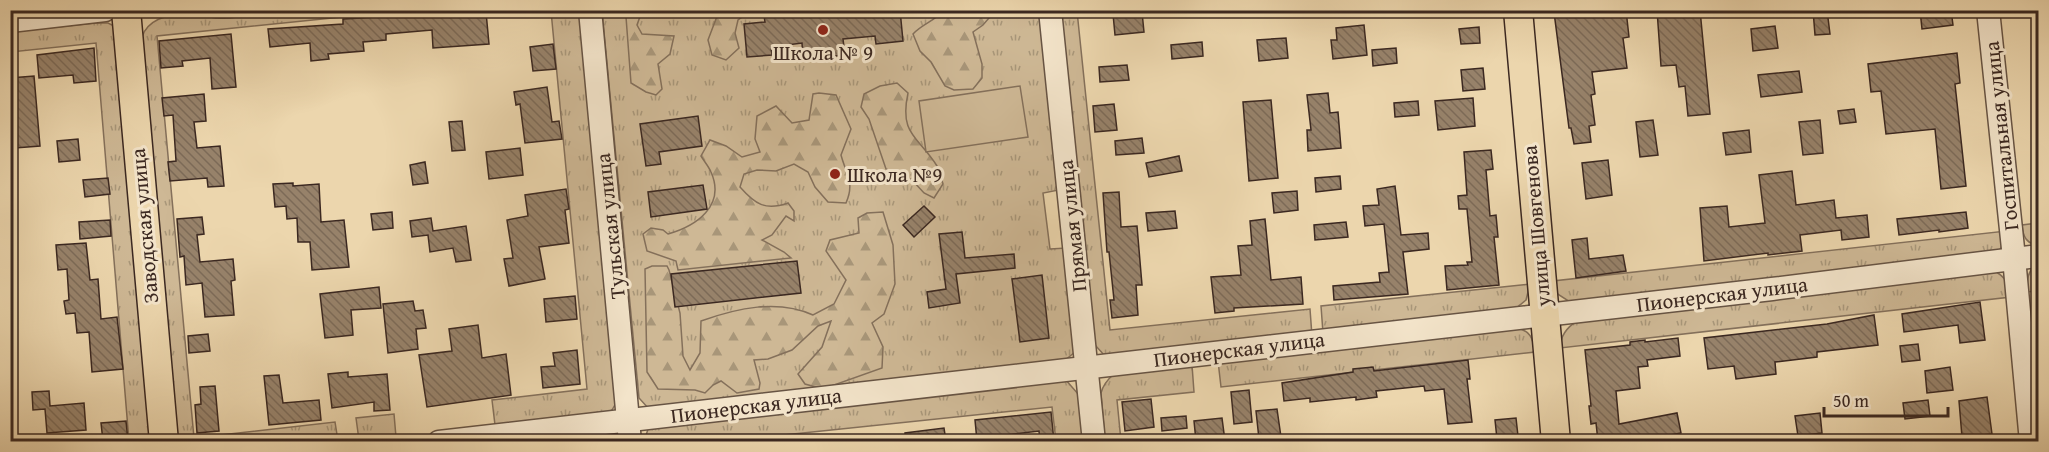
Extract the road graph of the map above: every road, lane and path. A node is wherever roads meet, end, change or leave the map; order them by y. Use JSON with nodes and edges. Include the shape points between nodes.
{"nodes":[{"id":1,"x":105,"y":10,"type":"edge"},
{"id":2,"x":126,"y":10,"type":"edge"},
{"id":3,"x":590,"y":10,"type":"edge"},
{"id":4,"x":1050,"y":10,"type":"edge"},
{"id":5,"x":1518,"y":10,"type":"edge"},
{"id":6,"x":1988,"y":10,"type":"edge"},
{"id":7,"x":10,"y":21,"type":"edge"},
{"id":8,"x":2038,"y":256,"type":"edge"},
{"id":9,"x":2014,"y":258,"type":"junction"},
{"id":10,"x":1544,"y":314,"type":"junction"},
{"id":11,"x":1086,"y":367,"type":"junction"},
{"id":12,"x":629,"y":431,"type":"edge"},
{"id":13,"x":164,"y":441,"type":"edge"},
{"id":14,"x":439,"y":441,"type":"edge"},
{"id":15,"x":1094,"y":441,"type":"edge"},
{"id":16,"x":1556,"y":441,"type":"edge"},
{"id":17,"x":2031,"y":441,"type":"edge"}],
"edges":[{"from":1,"to":7,"type":"street"},
{"from":2,"to":13,"type":"main road","name":"Заводская улица"},
{"from":3,"to":12,"type":"street","name":"Тульская улица"},
{"from":4,"to":11,"type":"street","name":"Прямая улица"},
{"from":5,"to":10,"type":"main road","name":"улица Шовгенова"},
{"from":6,"to":9,"type":"street","name":"Госпитальная улица"},
{"from":8,"to":9,"type":"street","name":"Пионерская улица"},
{"from":9,"to":10,"type":"street","name":"Пионерская улица"},
{"from":9,"to":17,"type":"street","name":"Госпитальная улица"},
{"from":10,"to":11,"type":"street","name":"Пионерская улица"},
{"from":10,"to":16,"type":"main road","name":"улица Шовгенова"},
{"from":11,"to":12,"type":"street","name":"Пионерская улица"},
{"from":11,"to":15,"type":"street","name":"Прямая улица"},
{"from":12,"to":14,"type":"street","name":"Пионерская улица"}]}
